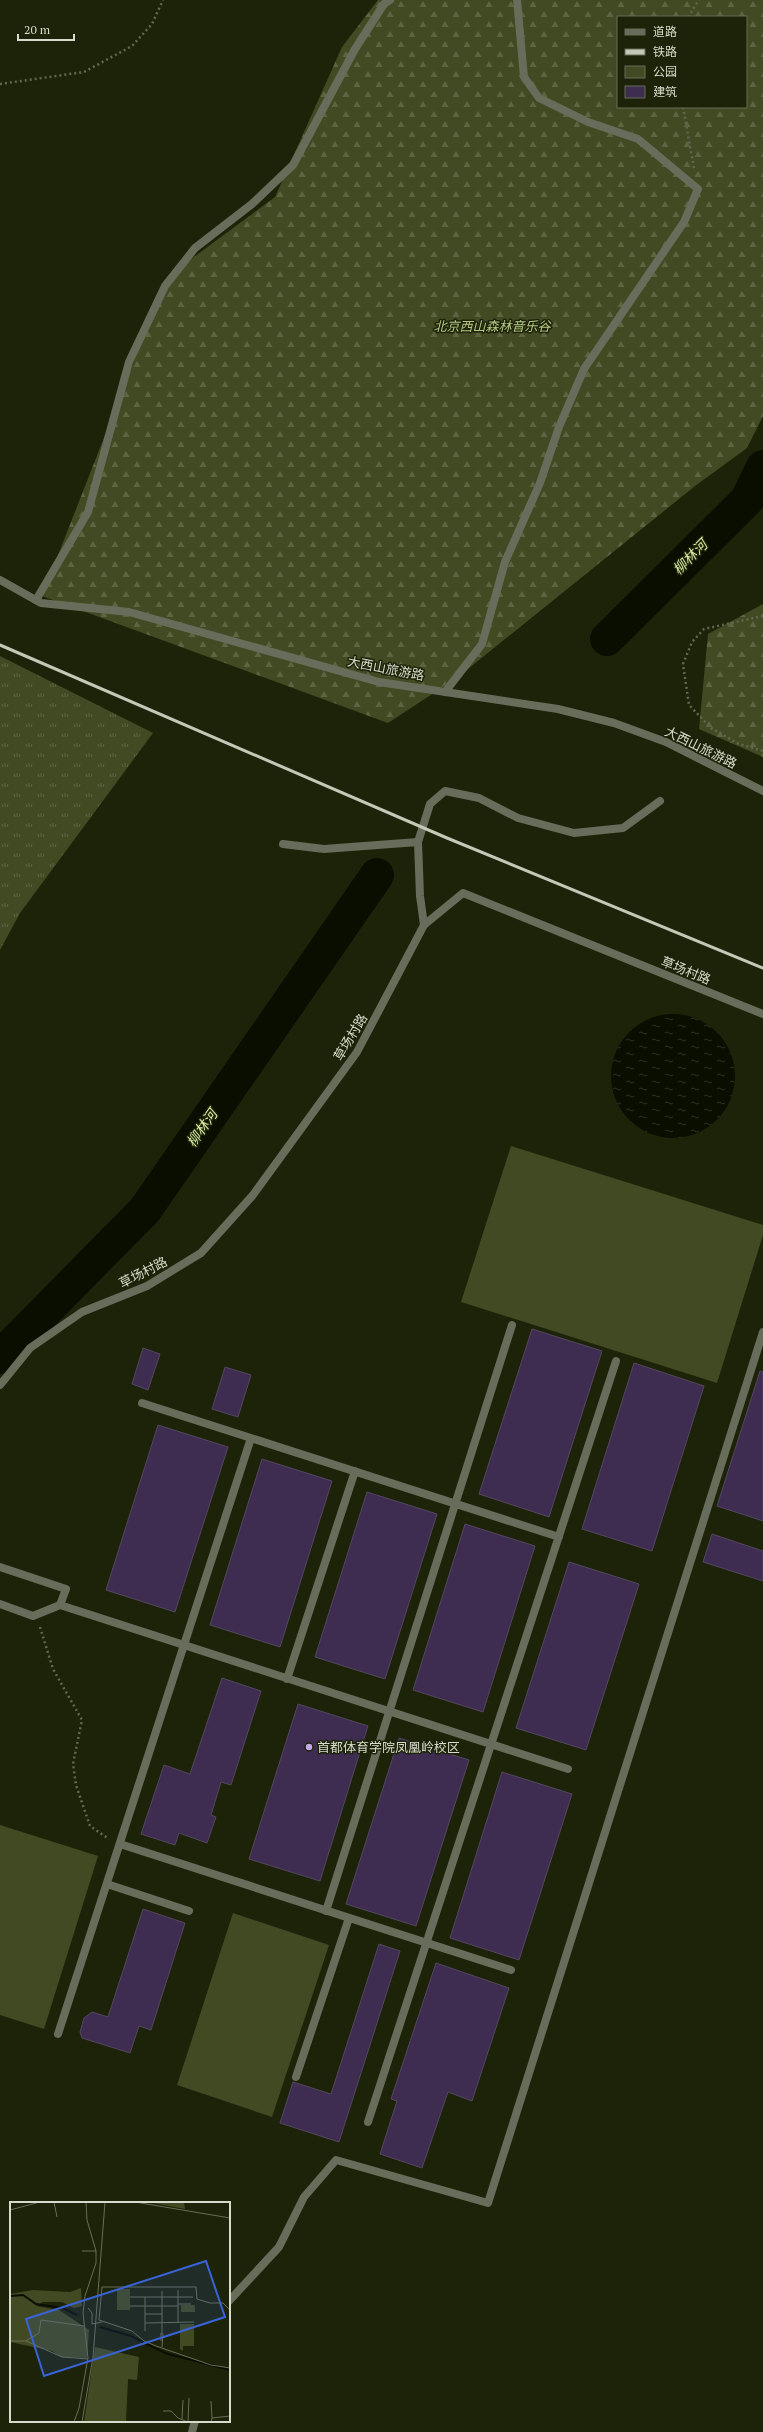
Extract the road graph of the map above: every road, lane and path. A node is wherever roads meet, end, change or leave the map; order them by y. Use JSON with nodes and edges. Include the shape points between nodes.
{"nodes":[{"id":1,"x":163,"y":0,"type":"edge"},
{"id":2,"x":390,"y":0,"type":"edge"},
{"id":3,"x":517,"y":0,"type":"edge"},
{"id":4,"x":699,"y":0,"type":"edge"},
{"id":5,"x":689,"y":16,"type":"edge"},
{"id":6,"x":0,"y":84,"type":"edge"},
{"id":7,"x":683,"y":108,"type":"edge"},
{"id":8,"x":698,"y":188,"type":"junction"},
{"id":9,"x":0,"y":580,"type":"edge"},
{"id":10,"x":36,"y":600,"type":"junction"},
{"id":11,"x":763,"y":616,"type":"edge"},
{"id":12,"x":445,"y":692,"type":"junction"},
{"id":13,"x":763,"y":751,"type":"edge"},
{"id":14,"x":763,"y":791,"type":"edge"},
{"id":15,"x":660,"y":801,"type":"dead end"},
{"id":16,"x":418,"y":842,"type":"junction"},
{"id":17,"x":283,"y":844,"type":"dead end"},
{"id":18,"x":424,"y":925,"type":"junction"},
{"id":19,"x":763,"y":1014,"type":"edge"},
{"id":20,"x":512,"y":1325,"type":"dead end"},
{"id":21,"x":763,"y":1332,"type":"edge"},
{"id":22,"x":616,"y":1361,"type":"dead end"},
{"id":23,"x":0,"y":1385,"type":"edge"},
{"id":24,"x":142,"y":1403,"type":"dead end"},
{"id":25,"x":251,"y":1438,"type":"junction"},
{"id":26,"x":355,"y":1471,"type":"junction"},
{"id":27,"x":455,"y":1504,"type":"junction"},
{"id":28,"x":559,"y":1537,"type":"junction"},
{"id":29,"x":0,"y":1567,"type":"edge"},
{"id":30,"x":0,"y":1604,"type":"edge"},
{"id":31,"x":60,"y":1605,"type":"junction"},
{"id":32,"x":37,"y":1615,"type":"junction"},
{"id":33,"x":184,"y":1645,"type":"junction"},
{"id":34,"x":287,"y":1679,"type":"junction"},
{"id":35,"x":389,"y":1712,"type":"junction"},
{"id":36,"x":491,"y":1745,"type":"junction"},
{"id":37,"x":568,"y":1769,"type":"dead end"},
{"id":38,"x":120,"y":1844,"type":"junction"},
{"id":39,"x":107,"y":1884,"type":"junction"},
{"id":40,"x":189,"y":1911,"type":"dead end"},
{"id":41,"x":326,"y":1911,"type":"junction"},
{"id":42,"x":349,"y":1918,"type":"junction"},
{"id":43,"x":427,"y":1943,"type":"junction"},
{"id":44,"x":511,"y":1970,"type":"dead end"},
{"id":45,"x":58,"y":2034,"type":"dead end"},
{"id":46,"x":296,"y":2077,"type":"dead end"},
{"id":47,"x":368,"y":2122,"type":"dead end"},
{"id":48,"x":230,"y":2300,"type":"edge"},
{"id":49,"x":195,"y":2422,"type":"edge"},
{"id":50,"x":192,"y":2432,"type":"edge"}],
"edges":[{"from":1,"to":6,"type":"path","via":[[152,24],[132,46],[84,72]]},
{"from":2,"to":10,"type":"street","via":[[384,4],[355,49],[293,165],[252,204],[195,248],[165,286],[129,362],[88,512]]},
{"from":3,"to":8,"type":"street","via":[[524,77],[539,98],[588,122],[638,139]]},
{"from":4,"to":5,"type":"path"},
{"from":7,"to":8,"type":"path"},
{"from":8,"to":12,"type":"street","via":[[684,222],[584,369],[559,427],[540,484],[505,562],[482,644]]},
{"from":9,"to":10,"type":"street","name":"大西山旅游路"},
{"from":10,"to":12,"type":"street","name":"大西山旅游路","via":[[41,603],[129,612],[379,682]]},
{"from":11,"to":13,"type":"path","via":[[704,629],[692,642],[683,664],[690,705],[711,728],[739,744]]},
{"from":12,"to":14,"type":"street","name":"大西山旅游路","via":[[558,709],[614,723],[666,742]]},
{"from":15,"to":16,"type":"street","via":[[623,828],[574,833],[518,818],[479,798],[445,791],[430,804]]},
{"from":16,"to":17,"type":"street","via":[[324,850]]},
{"from":16,"to":18,"type":"street"},
{"from":18,"to":19,"type":"street","name":"草场村路","via":[[463,893]]},
{"from":18,"to":23,"type":"street","name":"草场村路","via":[[357,1052],[253,1195],[201,1253],[147,1286],[82,1312],[30,1348]]},
{"from":20,"to":27,"type":"street"},
{"from":21,"to":48,"type":"street","via":[[488,2203],[336,2160],[304,2197],[280,2247]]},
{"from":22,"to":28,"type":"street"},
{"from":24,"to":25,"type":"street"},
{"from":25,"to":26,"type":"street"},
{"from":25,"to":33,"type":"street"},
{"from":26,"to":27,"type":"street"},
{"from":26,"to":34,"type":"street"},
{"from":27,"to":28,"type":"street"},
{"from":27,"to":35,"type":"street"},
{"from":28,"to":36,"type":"street"},
{"from":29,"to":31,"type":"street","via":[[66,1589]]},
{"from":30,"to":32,"type":"street","via":[[33,1616]]},
{"from":31,"to":32,"type":"street"},
{"from":31,"to":33,"type":"street"},
{"from":32,"to":38,"type":"path","via":[[54,1669],[82,1720],[73,1764],[76,1785],[90,1826],[105,1838]]},
{"from":33,"to":34,"type":"street"},
{"from":33,"to":38,"type":"street"},
{"from":34,"to":35,"type":"street"},
{"from":35,"to":36,"type":"street"},
{"from":35,"to":41,"type":"street"},
{"from":36,"to":37,"type":"street"},
{"from":36,"to":43,"type":"street"},
{"from":38,"to":39,"type":"street"},
{"from":38,"to":41,"type":"street"},
{"from":39,"to":40,"type":"street"},
{"from":39,"to":45,"type":"street"},
{"from":41,"to":42,"type":"street"},
{"from":42,"to":43,"type":"street"},
{"from":42,"to":46,"type":"street"},
{"from":43,"to":44,"type":"street"},
{"from":43,"to":47,"type":"street"},
{"from":49,"to":50,"type":"street"}]}
